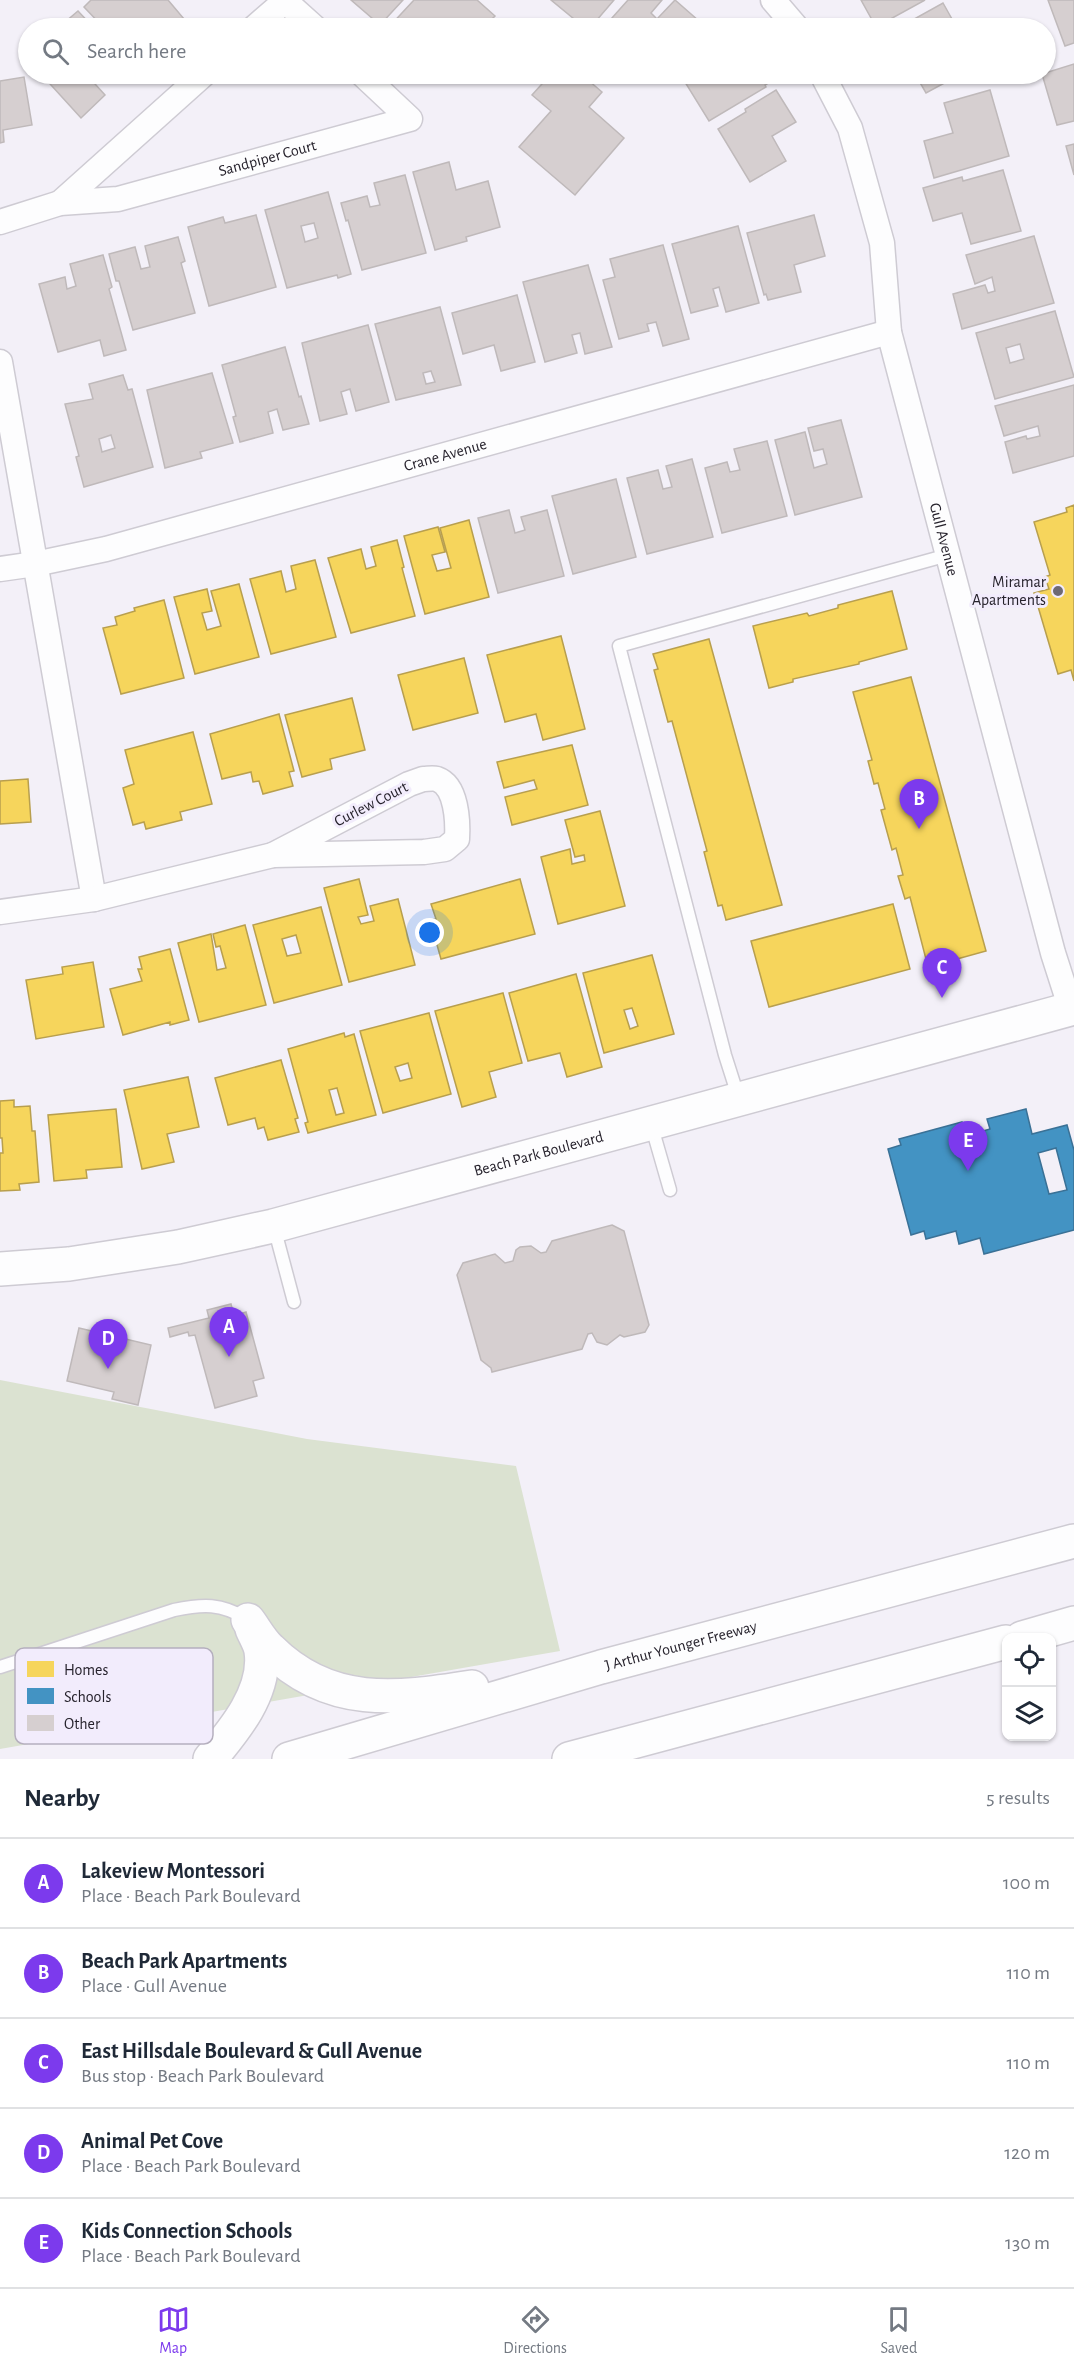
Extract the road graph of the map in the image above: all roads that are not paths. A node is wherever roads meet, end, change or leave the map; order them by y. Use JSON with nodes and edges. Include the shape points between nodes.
{"nodes":[{"id":1,"x":773,"y":0,"type":"edge"},
{"id":2,"x":265,"y":18,"type":"edge"},
{"id":3,"x":304,"y":18,"type":"edge"},
{"id":4,"x":788,"y":18,"type":"edge"},
{"id":5,"x":193,"y":84,"type":"edge"},
{"id":6,"x":373,"y":84,"type":"edge"},
{"id":7,"x":827,"y":84,"type":"edge"},
{"id":8,"x":60,"y":203,"type":"junction"},
{"id":9,"x":0,"y":222,"type":"edge"},
{"id":10,"x":889,"y":332,"type":"junction"},
{"id":11,"x":0,"y":362,"type":"edge"},
{"id":12,"x":948,"y":555,"type":"junction"},
{"id":13,"x":35,"y":564,"type":"junction"},
{"id":14,"x":0,"y":569,"type":"edge"},
{"id":15,"x":273,"y":855,"type":"junction"},
{"id":16,"x":94,"y":898,"type":"junction"},
{"id":17,"x":0,"y":912,"type":"edge"},
{"id":18,"x":1072,"y":1008,"type":"edge"},
{"id":19,"x":739,"y":1100,"type":"junction"},
{"id":20,"x":651,"y":1123,"type":"junction"},
{"id":21,"x":670,"y":1190,"type":"dead end"},
{"id":22,"x":273,"y":1226,"type":"junction"},
{"id":23,"x":0,"y":1269,"type":"edge"},
{"id":24,"x":294,"y":1302,"type":"dead end"},
{"id":25,"x":1074,"y":1540,"type":"edge"},
{"id":26,"x":248,"y":1620,"type":"junction"},
{"id":27,"x":1074,"y":1623,"type":"edge"},
{"id":28,"x":1039,"y":1633,"type":"edge"},
{"id":29,"x":1002,"y":1643,"type":"edge"},
{"id":30,"x":58,"y":1648,"type":"edge"},
{"id":31,"x":15,"y":1662,"type":"edge"},
{"id":32,"x":0,"y":1667,"type":"edge"},
{"id":33,"x":601,"y":1667,"type":"junction"},
{"id":34,"x":616,"y":1748,"type":"junction"},
{"id":35,"x":210,"y":1759,"type":"edge"},
{"id":36,"x":289,"y":1759,"type":"edge"},
{"id":37,"x":569,"y":1759,"type":"edge"},
{"id":38,"x":584,"y":1759,"type":"edge"}],
"edges":[{"from":1,"to":4,"type":"street"},
{"from":2,"to":3,"type":"street","via":[[285,1]]},
{"from":5,"to":8,"type":"street","name":"Sandpiper Court"},
{"from":6,"to":8,"type":"street","name":"Sandpiper Court","via":[[410,119],[118,199]]},
{"from":7,"to":10,"type":"street","name":"Gull Avenue","via":[[850,128],[882,243]]},
{"from":8,"to":9,"type":"street","name":"Sandpiper Court"},
{"from":10,"to":12,"type":"street","name":"Gull Avenue"},
{"from":10,"to":13,"type":"street","name":"Crane Avenue","via":[[106,549]]},
{"from":11,"to":13,"type":"street"},
{"from":12,"to":18,"type":"street","name":"Gull Avenue","via":[[1053,953]]},
{"from":12,"to":19,"type":"lane","via":[[619,646]]},
{"from":13,"to":14,"type":"street","name":"Crane Avenue"},
{"from":13,"to":16,"type":"street"},
{"from":15,"to":15,"type":"street","name":"Curlew Court","via":[[445,849],[457,839],[453,799],[437,779],[423,778]]},
{"from":15,"to":16,"type":"street","name":"Curlew Court"},
{"from":16,"to":17,"type":"street","name":"Curlew Court"},
{"from":18,"to":19,"type":"main road","name":"Beach Park Boulevard"},
{"from":19,"to":20,"type":"main road","name":"Beach Park Boulevard"},
{"from":20,"to":21,"type":"lane"},
{"from":20,"to":22,"type":"main road","name":"Beach Park Boulevard"},
{"from":22,"to":23,"type":"main road","name":"Beach Park Boulevard","via":[[178,1247],[69,1264]]},
{"from":22,"to":24,"type":"lane"},
{"from":25,"to":33,"type":"main road","name":"J Arthur Younger Freeway"},
{"from":26,"to":30,"type":"lane","via":[[214,1606],[192,1607]]},
{"from":26,"to":33,"type":"main road","via":[[268,1648],[295,1670],[346,1693],[420,1695]]},
{"from":26,"to":35,"type":"main road","via":[[261,1650],[261,1675],[254,1696]]},
{"from":27,"to":28,"type":"main road"},
{"from":29,"to":34,"type":"main road"},
{"from":31,"to":32,"type":"lane"},
{"from":33,"to":36,"type":"main road","name":"J Arthur Younger Freeway"},
{"from":34,"to":37,"type":"main road"},
{"from":34,"to":38,"type":"main road"}]}
